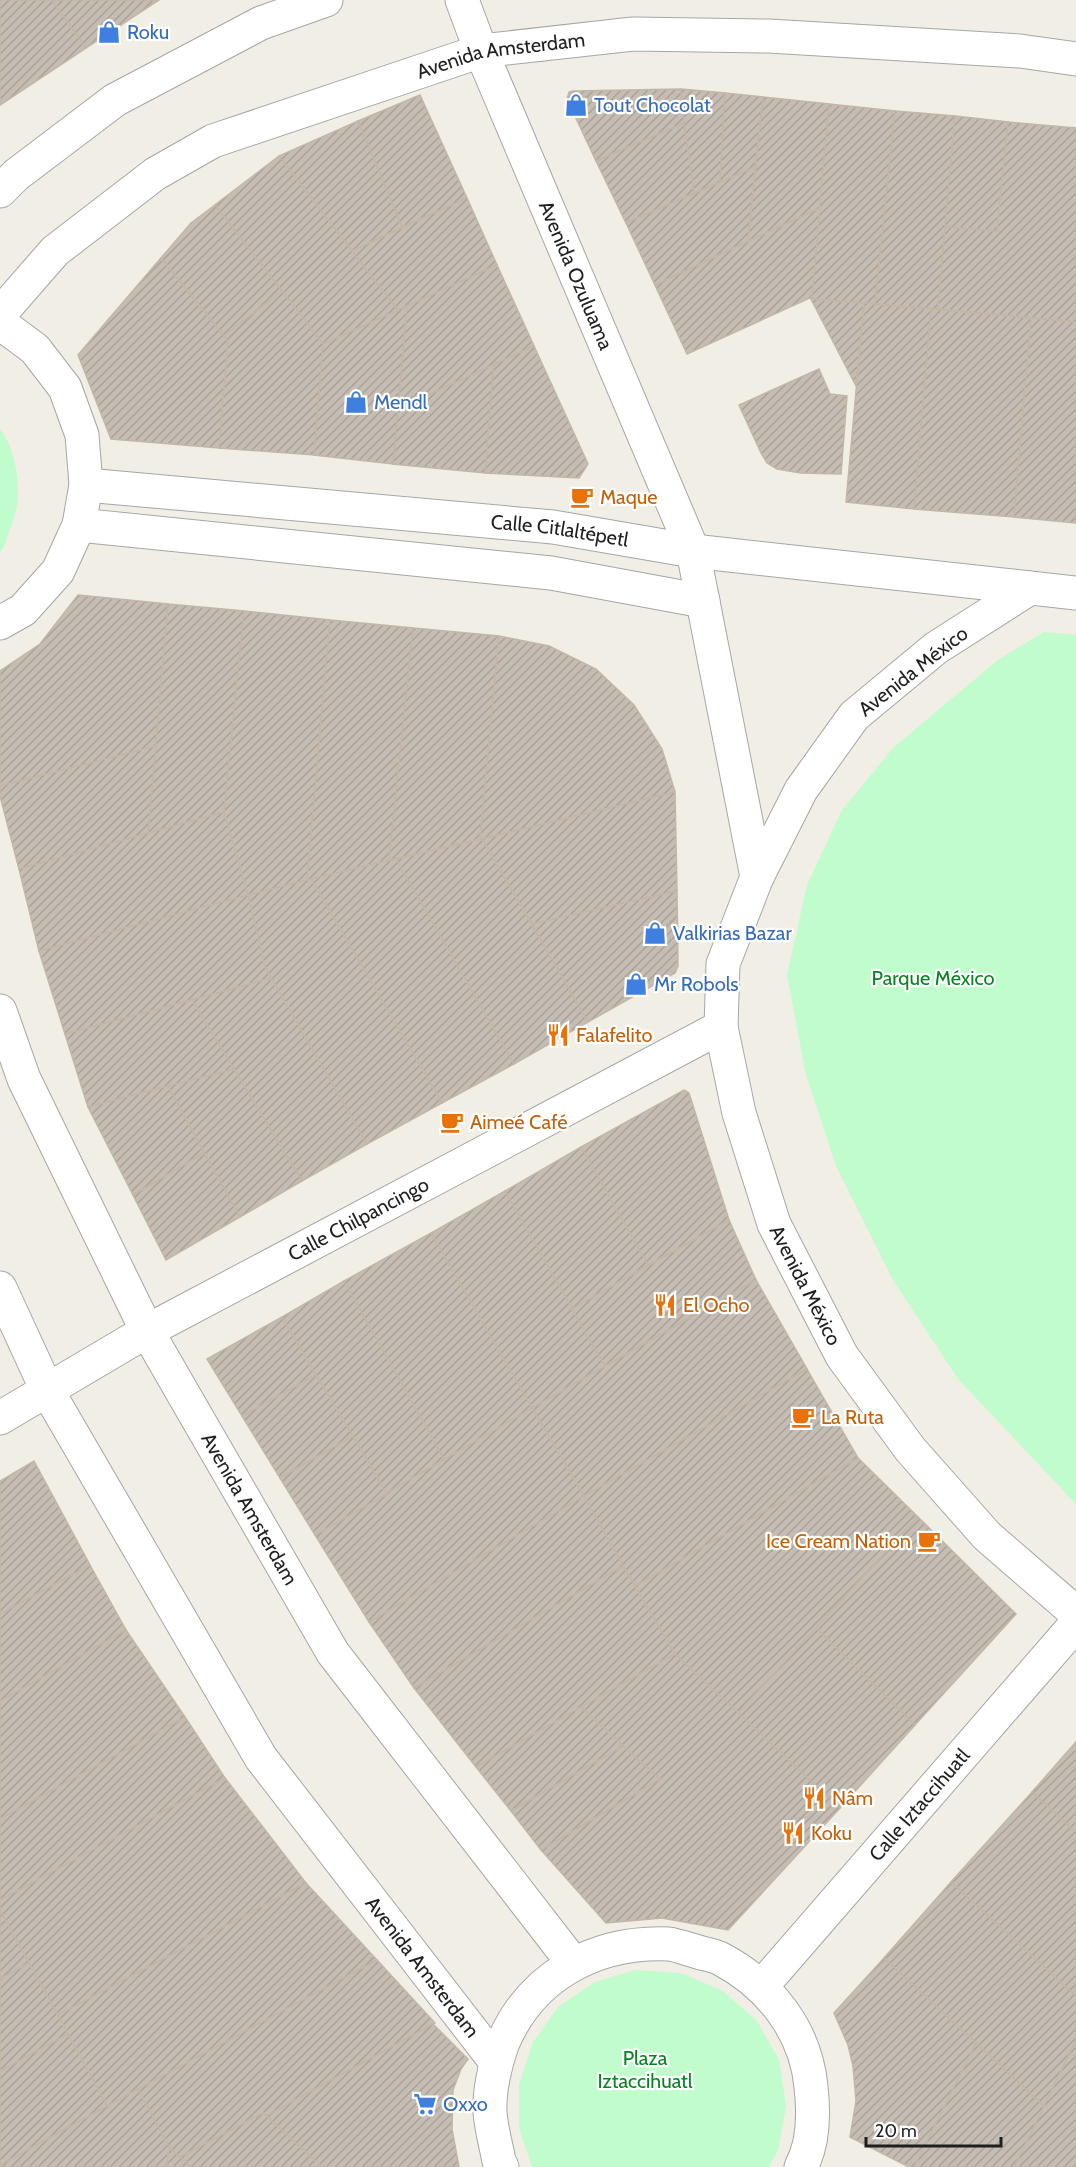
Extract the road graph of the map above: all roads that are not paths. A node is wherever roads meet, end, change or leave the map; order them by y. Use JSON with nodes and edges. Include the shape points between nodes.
{"nodes":[{"id":1,"x":326,"y":0,"type":"edge"},
{"id":2,"x":462,"y":0,"type":"edge"},
{"id":3,"x":481,"y":51,"type":"junction"},
{"id":4,"x":1076,"y":58,"type":"edge"},
{"id":5,"x":0,"y":191,"type":"edge"},
{"id":6,"x":0,"y":314,"type":"edge"},
{"id":7,"x":0,"y":323,"type":"edge"},
{"id":8,"x":86,"y":484,"type":"junction"},
{"id":9,"x":79,"y":525,"type":"junction"},
{"id":10,"x":553,"y":527,"type":"junction"},
{"id":11,"x":693,"y":551,"type":"junction"},
{"id":12,"x":552,"y":573,"type":"junction"},
{"id":13,"x":1030,"y":588,"type":"junction"},
{"id":14,"x":1076,"y":593,"type":"edge"},
{"id":15,"x":703,"y":601,"type":"junction"},
{"id":16,"x":0,"y":624,"type":"edge"},
{"id":17,"x":757,"y":877,"type":"junction"},
{"id":18,"x":0,"y":1011,"type":"edge"},
{"id":19,"x":721,"y":1027,"type":"junction"},
{"id":20,"x":0,"y":1288,"type":"edge"},
{"id":21,"x":147,"y":1331,"type":"junction"},
{"id":22,"x":47,"y":1390,"type":"junction"},
{"id":23,"x":0,"y":1418,"type":"edge"},
{"id":24,"x":1076,"y":1613,"type":"edge"},
{"id":25,"x":1076,"y":1624,"type":"edge"},
{"id":26,"x":573,"y":1963,"type":"junction"},
{"id":27,"x":762,"y":1986,"type":"junction"},
{"id":28,"x":496,"y":2062,"type":"junction"},
{"id":29,"x":808,"y":2164,"type":"edge"},
{"id":30,"x":502,"y":2167,"type":"edge"}],
"edges":[{"from":1,"to":5,"type":"street","via":[[261,23],[115,100]]},
{"from":2,"to":3,"type":"street","name":"Avenida Ozuluama"},
{"from":3,"to":4,"type":"street","name":"Avenida Amsterdam","via":[[633,34],[780,37],[1020,51]]},
{"from":3,"to":6,"type":"street","name":"Avenida Amsterdam","via":[[213,141],[155,174],[55,251]]},
{"from":3,"to":11,"type":"street","name":"Avenida Ozuluama"},
{"from":7,"to":8,"type":"street","via":[[35,349],[65,388],[82,435]]},
{"from":8,"to":9,"type":"street"},
{"from":8,"to":10,"type":"street","name":"Calle Citlaltépetl"},
{"from":9,"to":12,"type":"street"},
{"from":9,"to":16,"type":"street","via":[[58,571],[23,610]]},
{"from":10,"to":11,"type":"street","name":"Calle Citlaltépetl"},
{"from":10,"to":12,"type":"street"},
{"from":11,"to":13,"type":"street","name":"Calle Citlaltépetl"},
{"from":11,"to":15,"type":"street"},
{"from":12,"to":15,"type":"street"},
{"from":13,"to":14,"type":"street"},
{"from":13,"to":17,"type":"street","name":"Avenida México","via":[[936,648],[854,716],[801,790]]},
{"from":15,"to":17,"type":"street"},
{"from":17,"to":19,"type":"street","name":"Avenida México","via":[[723,964]]},
{"from":18,"to":21,"type":"street","name":"Avenida Amsterdam","via":[[24,1078]]},
{"from":19,"to":21,"type":"street","name":"Calle Chilpancingo"},
{"from":19,"to":24,"type":"street","name":"Avenida México","via":[[739,1113],[774,1224],[843,1356],[909,1449],[987,1536]]},
{"from":20,"to":22,"type":"street","name":"Avenida Amsterdam"},
{"from":21,"to":22,"type":"street","name":"Calle Chilpancingo"},
{"from":21,"to":26,"type":"street","name":"Avenida Amsterdam","via":[[333,1653]]},
{"from":22,"to":23,"type":"street","name":"Calle Chilpancingo"},
{"from":22,"to":28,"type":"street","name":"Avenida Amsterdam","via":[[261,1758]]},
{"from":25,"to":27,"type":"street","name":"Calle Iztaccihuatl"},
{"from":26,"to":27,"type":"street","via":[[620,1946],[671,1944],[720,1958]]},
{"from":26,"to":28,"type":"street","via":[[531,1997],[509,2027]]},
{"from":27,"to":29,"type":"street","via":[[791,2023],[809,2066],[814,2113]]},
{"from":28,"to":30,"type":"street","via":[[490,2111]]}]}
